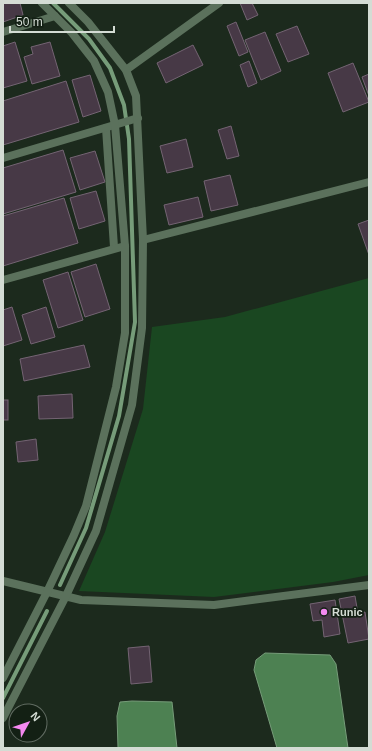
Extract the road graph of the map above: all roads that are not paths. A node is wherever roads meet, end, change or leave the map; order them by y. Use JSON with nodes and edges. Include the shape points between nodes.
{"nodes":[{"id":1,"x":42,"y":3,"type":"edge"},
{"id":2,"x":70,"y":3,"type":"edge"},
{"id":3,"x":219,"y":3,"type":"edge"},
{"id":4,"x":55,"y":16,"type":"junction"},
{"id":5,"x":3,"y":32,"type":"edge"},
{"id":6,"x":126,"y":70,"type":"junction"},
{"id":7,"x":135,"y":119,"type":"junction"},
{"id":8,"x":119,"y":124,"type":"junction"},
{"id":9,"x":106,"y":128,"type":"junction"},
{"id":10,"x":3,"y":158,"type":"edge"},
{"id":11,"x":369,"y":182,"type":"edge"},
{"id":12,"x":143,"y":240,"type":"junction"},
{"id":13,"x":125,"y":246,"type":"junction"},
{"id":14,"x":114,"y":247,"type":"junction"},
{"id":15,"x":3,"y":280,"type":"edge"},
{"id":16,"x":3,"y":581,"type":"edge"},
{"id":17,"x":369,"y":585,"type":"edge"},
{"id":18,"x":47,"y":592,"type":"junction"},
{"id":19,"x":65,"y":598,"type":"junction"},
{"id":20,"x":3,"y":678,"type":"edge"},
{"id":21,"x":3,"y":718,"type":"edge"}],
"edges":[{"from":1,"to":4,"type":"street"},
{"from":2,"to":6,"type":"street"},
{"from":3,"to":6,"type":"street"},
{"from":4,"to":5,"type":"street"},
{"from":4,"to":8,"type":"street","via":[[94,61]]},
{"from":6,"to":7,"type":"street","via":[[136,96]]},
{"from":7,"to":8,"type":"street"},
{"from":7,"to":12,"type":"street"},
{"from":8,"to":9,"type":"street"},
{"from":8,"to":13,"type":"street"},
{"from":9,"to":10,"type":"street"},
{"from":9,"to":14,"type":"street"},
{"from":11,"to":12,"type":"street"},
{"from":12,"to":19,"type":"street","via":[[142,328],[132,405],[96,531]]},
{"from":13,"to":14,"type":"street"},
{"from":13,"to":18,"type":"street","via":[[125,333],[116,387],[86,506]]},
{"from":14,"to":15,"type":"street"},
{"from":16,"to":18,"type":"street"},
{"from":17,"to":19,"type":"street","via":[[214,605]]},
{"from":18,"to":19,"type":"street"},
{"from":18,"to":20,"type":"street"},
{"from":19,"to":21,"type":"street"}]}
